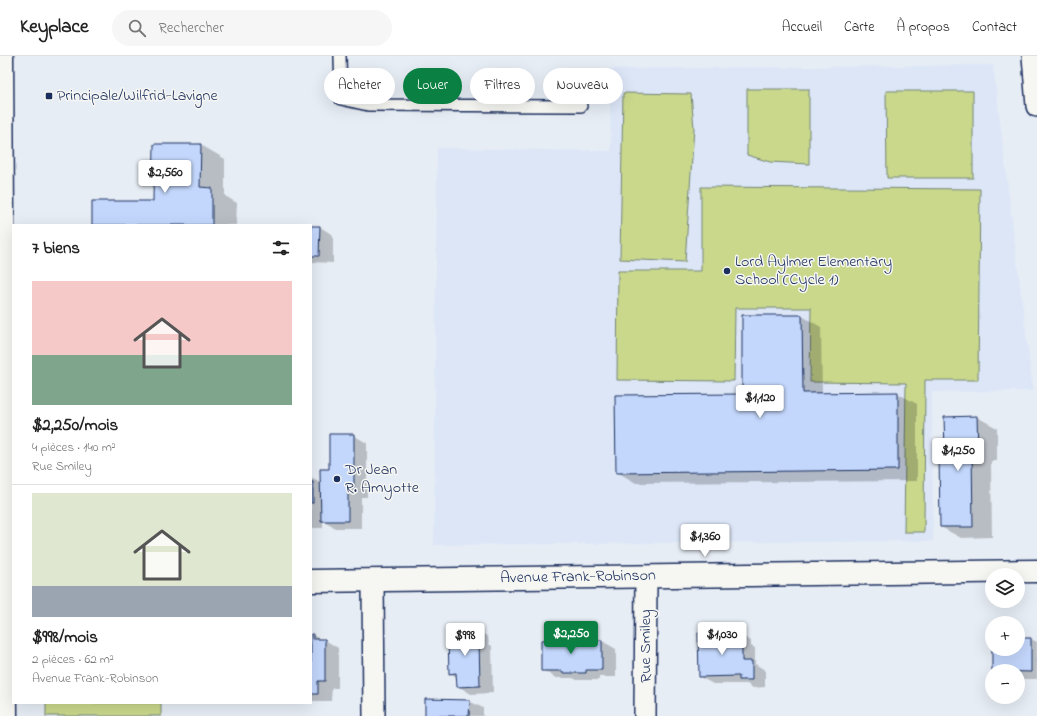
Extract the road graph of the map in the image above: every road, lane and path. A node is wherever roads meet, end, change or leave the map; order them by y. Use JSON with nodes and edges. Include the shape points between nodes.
{"nodes":[{"id":1,"x":2,"y":56,"type":"edge"},
{"id":2,"x":340,"y":56,"type":"edge"},
{"id":3,"x":1032,"y":56,"type":"edge"},
{"id":4,"x":581,"y":106,"type":"dead end"},
{"id":5,"x":1037,"y":106,"type":"edge"},
{"id":6,"x":1037,"y":571,"type":"edge"},
{"id":7,"x":646,"y":577,"type":"junction"},
{"id":8,"x":373,"y":580,"type":"junction"},
{"id":9,"x":312,"y":581,"type":"edge"},
{"id":10,"x":6,"y":585,"type":"edge"},
{"id":11,"x":6,"y":716,"type":"edge"},
{"id":12,"x":374,"y":716,"type":"edge"},
{"id":13,"x":645,"y":716,"type":"edge"}],
"edges":[{"from":1,"to":10,"type":"main road"},
{"from":2,"to":4,"type":"lane","via":[[341,99],[368,105]]},
{"from":3,"to":5,"type":"street"},
{"from":6,"to":7,"type":"main road","name":"Avenue Frank-Robinson"},
{"from":7,"to":8,"type":"main road","name":"Avenue Frank-Robinson"},
{"from":7,"to":13,"type":"street","name":"Rue Smiley"},
{"from":8,"to":9,"type":"main road","name":"Avenue Frank-Robinson"},
{"from":8,"to":12,"type":"street"},
{"from":10,"to":11,"type":"main road"}]}
